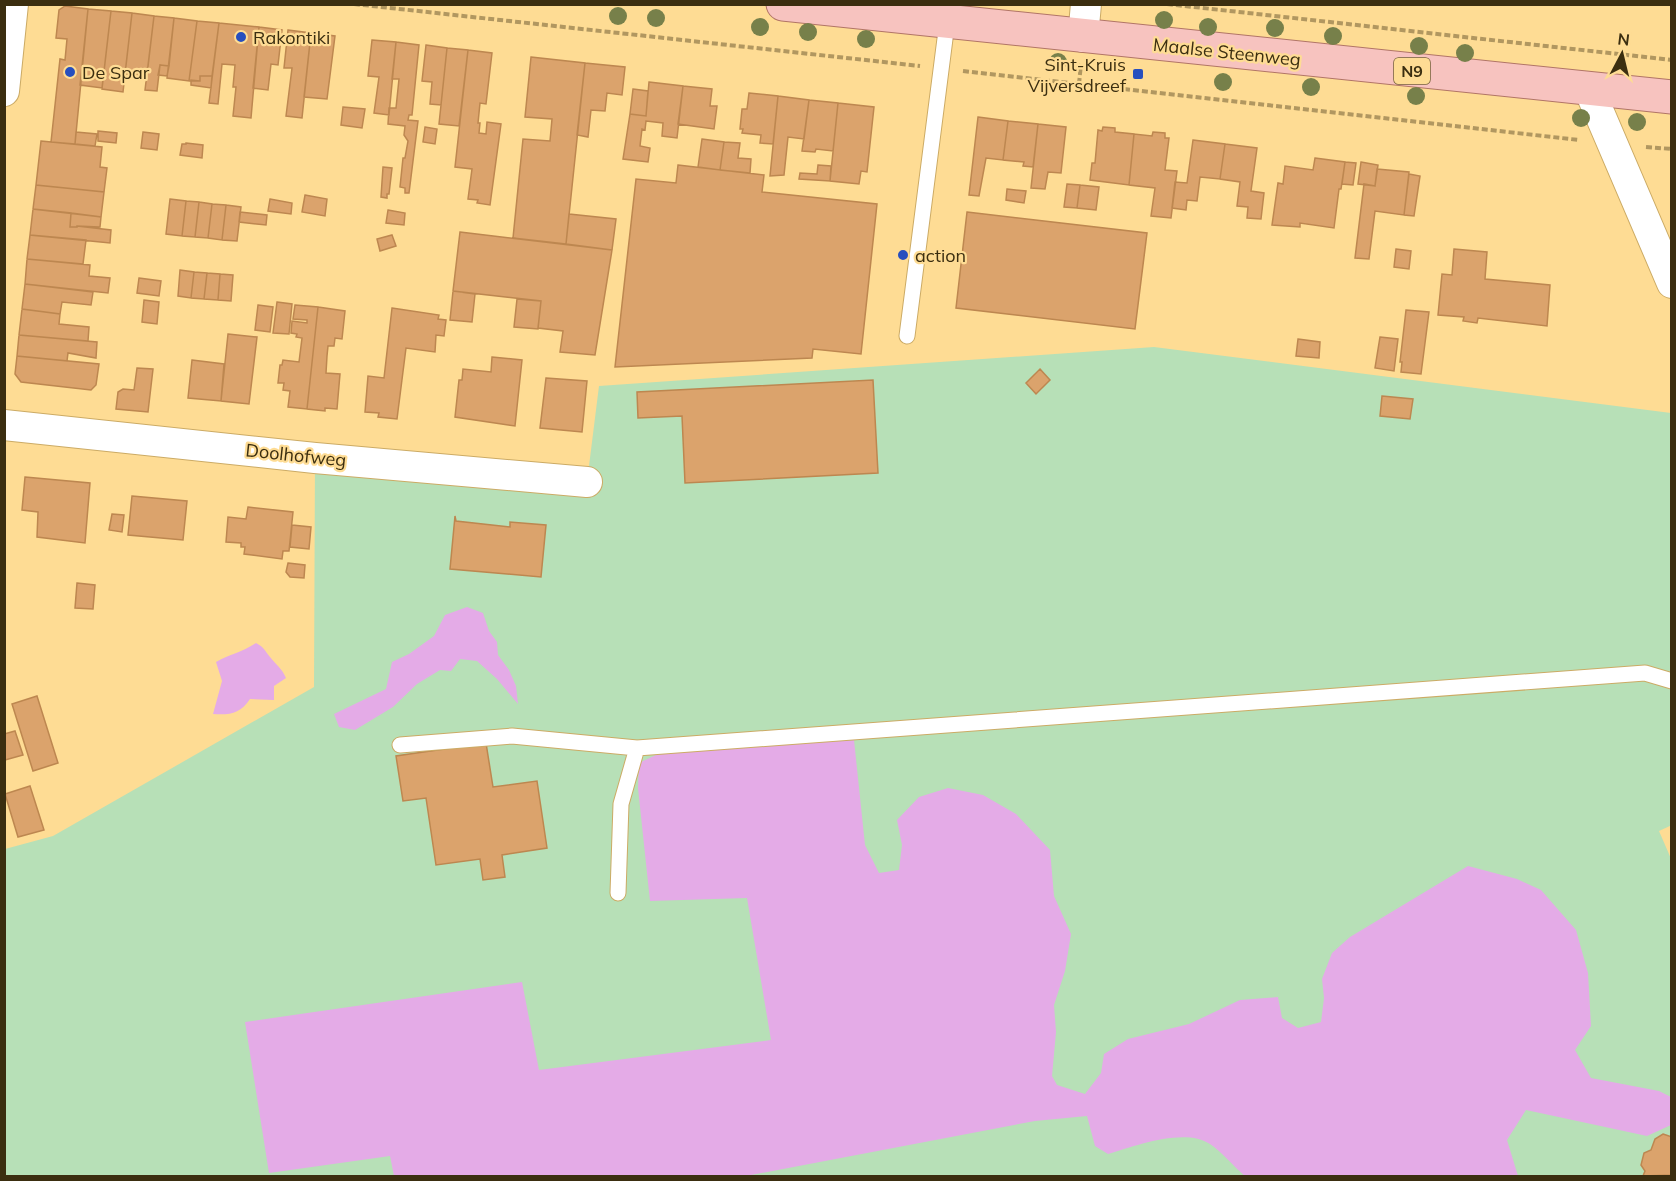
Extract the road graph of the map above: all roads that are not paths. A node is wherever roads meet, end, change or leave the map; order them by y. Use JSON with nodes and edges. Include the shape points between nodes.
{"nodes":[{"id":1,"x":14,"y":4,"type":"edge"},
{"id":2,"x":783,"y":4,"type":"edge"},
{"id":3,"x":1086,"y":4,"type":"edge"},
{"id":4,"x":947,"y":22,"type":"junction"},
{"id":5,"x":1083,"y":37,"type":"junction"},
{"id":6,"x":1589,"y":89,"type":"junction"},
{"id":7,"x":4,"y":91,"type":"edge"},
{"id":8,"x":1671,"y":97,"type":"edge"},
{"id":9,"x":1671,"y":283,"type":"edge"},
{"id":10,"x":907,"y":336,"type":"dead end"},
{"id":11,"x":4,"y":425,"type":"edge"},
{"id":12,"x":587,"y":482,"type":"dead end"},
{"id":13,"x":1671,"y":681,"type":"edge"},
{"id":14,"x":400,"y":745,"type":"dead end"},
{"id":15,"x":637,"y":748,"type":"junction"},
{"id":16,"x":618,"y":893,"type":"dead end"}],
"edges":[{"from":1,"to":7,"type":"street"},
{"from":2,"to":4,"type":"main road","name":"Maalse Steenweg","number":"N9"},
{"from":3,"to":5,"type":"street"},
{"from":4,"to":5,"type":"main road","name":"Maalse Steenweg","number":"N9"},
{"from":4,"to":10,"type":"lane"},
{"from":5,"to":6,"type":"main road","name":"Maalse Steenweg","number":"N9"},
{"from":6,"to":8,"type":"main road","name":"Maalse Steenweg","number":"N9"},
{"from":6,"to":9,"type":"street"},
{"from":11,"to":12,"type":"street","name":"Doolhofweg"},
{"from":13,"to":15,"type":"lane","via":[[1645,673]]},
{"from":14,"to":15,"type":"lane","via":[[512,736]]},
{"from":15,"to":16,"type":"lane","via":[[621,804]]}]}
